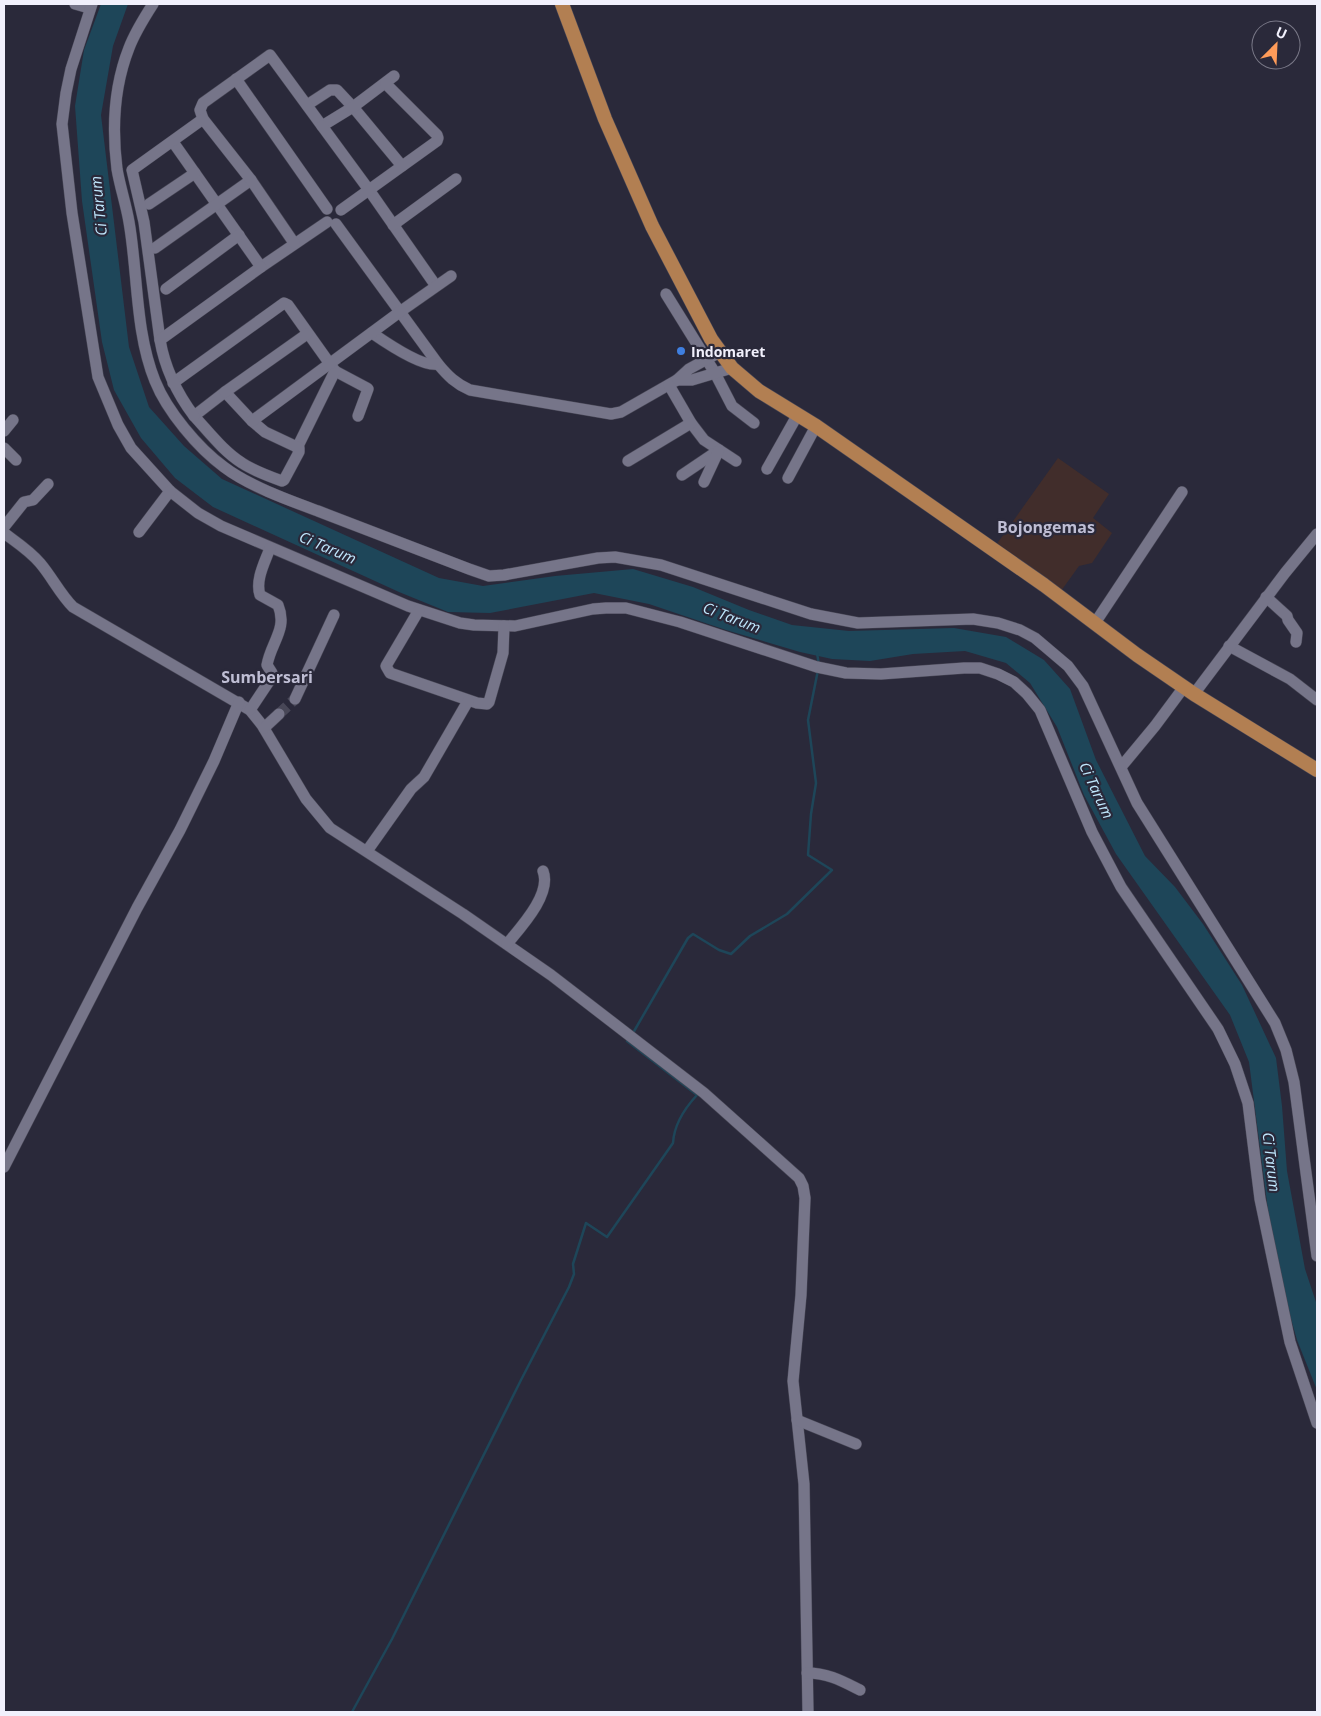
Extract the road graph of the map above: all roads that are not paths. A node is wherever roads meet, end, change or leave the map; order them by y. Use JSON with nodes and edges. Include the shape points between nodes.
{"nodes":[{"id":1,"x":76,"y":4,"type":"edge"},
{"id":2,"x":153,"y":4,"type":"edge"},
{"id":3,"x":562,"y":4,"type":"edge"},
{"id":4,"x":91,"y":6,"type":"edge"},
{"id":5,"x":236,"y":79,"type":"junction"},
{"id":6,"x":307,"y":105,"type":"junction"},
{"id":7,"x":352,"y":107,"type":"junction"},
{"id":8,"x":204,"y":119,"type":"junction"},
{"id":9,"x":322,"y":126,"type":"junction"},
{"id":10,"x":173,"y":142,"type":"junction"},
{"id":11,"x":402,"y":166,"type":"junction"},
{"id":12,"x":195,"y":173,"type":"junction"},
{"id":13,"x":456,"y":179,"type":"dead end"},
{"id":14,"x":250,"y":180,"type":"junction"},
{"id":15,"x":369,"y":190,"type":"junction"},
{"id":16,"x":150,"y":204,"type":"dead end"},
{"id":17,"x":217,"y":204,"type":"junction"},
{"id":18,"x":326,"y":208,"type":"junction"},
{"id":19,"x":340,"y":210,"type":"junction"},
{"id":20,"x":332,"y":223,"type":"junction"},
{"id":21,"x":393,"y":225,"type":"junction"},
{"id":22,"x":239,"y":235,"type":"junction"},
{"id":23,"x":294,"y":243,"type":"junction"},
{"id":24,"x":155,"y":248,"type":"dead end"},
{"id":25,"x":261,"y":267,"type":"junction"},
{"id":26,"x":451,"y":276,"type":"dead end"},
{"id":27,"x":436,"y":286,"type":"junction"},
{"id":28,"x":166,"y":289,"type":"dead end"},
{"id":29,"x":666,"y":294,"type":"dead end"},
{"id":30,"x":401,"y":311,"type":"junction"},
{"id":31,"x":372,"y":333,"type":"junction"},
{"id":32,"x":307,"y":334,"type":"junction"},
{"id":33,"x":160,"y":340,"type":"junction"},
{"id":34,"x":720,"y":352,"type":"junction"},
{"id":35,"x":706,"y":360,"type":"junction"},
{"id":36,"x":438,"y":364,"type":"junction"},
{"id":37,"x":332,"y":368,"type":"junction"},
{"id":38,"x":732,"y":368,"type":"junction"},
{"id":39,"x":715,"y":373,"type":"junction"},
{"id":40,"x":673,"y":382,"type":"junction"},
{"id":41,"x":172,"y":383,"type":"junction"},
{"id":42,"x":225,"y":392,"type":"junction"},
{"id":43,"x":798,"y":414,"type":"junction"},
{"id":44,"x":194,"y":416,"type":"junction"},
{"id":45,"x":358,"y":416,"type":"dead end"},
{"id":46,"x":13,"y":420,"type":"dead end"},
{"id":47,"x":252,"y":421,"type":"junction"},
{"id":48,"x":691,"y":423,"type":"junction"},
{"id":49,"x":754,"y":423,"type":"dead end"},
{"id":50,"x":816,"y":426,"type":"junction"},
{"id":51,"x":4,"y":431,"type":"edge"},
{"id":52,"x":4,"y":448,"type":"edge"},
{"id":53,"x":298,"y":448,"type":"junction"},
{"id":54,"x":719,"y":450,"type":"junction"},
{"id":55,"x":16,"y":460,"type":"dead end"},
{"id":56,"x":628,"y":461,"type":"dead end"},
{"id":57,"x":736,"y":461,"type":"dead end"},
{"id":58,"x":767,"y":469,"type":"dead end"},
{"id":59,"x":682,"y":475,"type":"dead end"},
{"id":60,"x":788,"y":478,"type":"dead end"},
{"id":61,"x":704,"y":482,"type":"dead end"},
{"id":62,"x":48,"y":484,"type":"dead end"},
{"id":63,"x":170,"y":491,"type":"junction"},
{"id":64,"x":1182,"y":492,"type":"dead end"},
{"id":65,"x":4,"y":527,"type":"edge"},
{"id":66,"x":139,"y":532,"type":"dead end"},
{"id":67,"x":4,"y":533,"type":"edge"},
{"id":68,"x":1317,"y":534,"type":"edge"},
{"id":69,"x":270,"y":548,"type":"junction"},
{"id":70,"x":1266,"y":597,"type":"junction"},
{"id":71,"x":414,"y":608,"type":"junction"},
{"id":72,"x":334,"y":615,"type":"dead end"},
{"id":73,"x":1095,"y":623,"type":"junction"},
{"id":74,"x":504,"y":626,"type":"junction"},
{"id":75,"x":1296,"y":642,"type":"dead end"},
{"id":76,"x":1229,"y":646,"type":"junction"},
{"id":77,"x":1189,"y":690,"type":"junction"},
{"id":78,"x":295,"y":700,"type":"tunnel mouth"},
{"id":79,"x":1317,"y":700,"type":"edge"},
{"id":80,"x":468,"y":701,"type":"junction"},
{"id":81,"x":239,"y":702,"type":"junction"},
{"id":82,"x":250,"y":710,"type":"junction"},
{"id":83,"x":279,"y":714,"type":"tunnel mouth"},
{"id":84,"x":264,"y":728,"type":"junction"},
{"id":85,"x":1121,"y":767,"type":"junction"},
{"id":86,"x":1317,"y":770,"type":"edge"},
{"id":87,"x":368,"y":851,"type":"junction"},
{"id":88,"x":543,"y":871,"type":"dead end"},
{"id":89,"x":507,"y":944,"type":"junction"},
{"id":90,"x":4,"y":1167,"type":"edge"},
{"id":91,"x":1317,"y":1256,"type":"edge"},
{"id":92,"x":798,"y":1420,"type":"junction"},
{"id":93,"x":1317,"y":1423,"type":"edge"},
{"id":94,"x":856,"y":1444,"type":"dead end"},
{"id":95,"x":807,"y":1673,"type":"junction"},
{"id":96,"x":860,"y":1690,"type":"dead end"},
{"id":97,"x":808,"y":1712,"type":"edge"}],
"edges":[{"from":1,"to":4,"type":"street"},
{"from":2,"to":85,"type":"street","via":[[129,47],[120,77],[115,136],[141,323],[147,356],[166,402],[196,441],[225,468],[290,500],[489,576],[598,558],[622,558],[661,565],[836,620],[858,623],[973,619],[1020,630],[1035,638],[1077,675]]},
{"from":3,"to":34,"type":"main road","via":[[605,120],[652,226]]},
{"from":4,"to":63,"type":"street","via":[[71,68],[62,124],[72,213],[98,377],[132,448]]},
{"from":5,"to":6,"type":"street","via":[[274,53]]},
{"from":5,"to":8,"type":"street","via":[[202,103],[200,110]]},
{"from":5,"to":18,"type":"street"},
{"from":6,"to":7,"type":"street","via":[[334,89]]},
{"from":6,"to":9,"type":"street"},
{"from":7,"to":9,"type":"street"},
{"from":7,"to":11,"type":"street"},
{"from":7,"to":11,"type":"street","via":[[390,80],[438,135],[436,141]]},
{"from":8,"to":10,"type":"street"},
{"from":8,"to":14,"type":"street"},
{"from":9,"to":15,"type":"street"},
{"from":10,"to":12,"type":"street"},
{"from":10,"to":33,"type":"street","via":[[132,172],[144,222]]},
{"from":11,"to":15,"type":"street"},
{"from":12,"to":16,"type":"street"},
{"from":12,"to":17,"type":"street"},
{"from":13,"to":21,"type":"street"},
{"from":14,"to":17,"type":"street"},
{"from":14,"to":23,"type":"street"},
{"from":15,"to":19,"type":"street"},
{"from":15,"to":21,"type":"street"},
{"from":17,"to":22,"type":"street"},
{"from":17,"to":24,"type":"street"},
{"from":18,"to":19,"type":"street"},
{"from":18,"to":20,"type":"street","via":[[324,214]]},
{"from":19,"to":20,"type":"street","via":[[342,217]]},
{"from":20,"to":23,"type":"street"},
{"from":20,"to":30,"type":"street"},
{"from":21,"to":27,"type":"street"},
{"from":22,"to":25,"type":"street"},
{"from":22,"to":28,"type":"street"},
{"from":23,"to":25,"type":"street"},
{"from":25,"to":33,"type":"street"},
{"from":26,"to":27,"type":"street"},
{"from":27,"to":30,"type":"street"},
{"from":29,"to":35,"type":"street"},
{"from":30,"to":31,"type":"street"},
{"from":30,"to":36,"type":"street"},
{"from":31,"to":36,"type":"street","via":[[422,362]]},
{"from":31,"to":37,"type":"street"},
{"from":32,"to":37,"type":"street"},
{"from":32,"to":41,"type":"street","via":[[288,306],[281,304]]},
{"from":32,"to":42,"type":"street"},
{"from":33,"to":41,"type":"street"},
{"from":34,"to":35,"type":"street"},
{"from":34,"to":38,"type":"main road"},
{"from":35,"to":39,"type":"street"},
{"from":35,"to":40,"type":"street"},
{"from":36,"to":40,"type":"street","via":[[450,379],[470,390],[611,414],[621,412]]},
{"from":37,"to":45,"type":"street","via":[[367,388]]},
{"from":37,"to":47,"type":"street"},
{"from":37,"to":53,"type":"street"},
{"from":38,"to":39,"type":"street"},
{"from":38,"to":43,"type":"main road","via":[[754,388]]},
{"from":39,"to":40,"type":"street"},
{"from":39,"to":49,"type":"street","via":[[732,406]]},
{"from":40,"to":48,"type":"street"},
{"from":41,"to":44,"type":"street"},
{"from":42,"to":44,"type":"street"},
{"from":42,"to":47,"type":"street"},
{"from":43,"to":50,"type":"main road"},
{"from":43,"to":58,"type":"street"},
{"from":44,"to":53,"type":"street","via":[[239,462],[282,481],[286,479]]},
{"from":46,"to":51,"type":"street"},
{"from":47,"to":53,"type":"street","via":[[265,432]]},
{"from":48,"to":54,"type":"street","via":[[704,440]]},
{"from":48,"to":56,"type":"street"},
{"from":50,"to":60,"type":"street"},
{"from":50,"to":73,"type":"main road"},
{"from":52,"to":55,"type":"street"},
{"from":54,"to":57,"type":"street"},
{"from":54,"to":59,"type":"street"},
{"from":54,"to":61,"type":"street"},
{"from":62,"to":65,"type":"street","via":[[33,500],[24,502]]},
{"from":63,"to":66,"type":"street"},
{"from":63,"to":69,"type":"street","via":[[198,513]]},
{"from":64,"to":73,"type":"street"},
{"from":67,"to":81,"type":"street","via":[[41,564],[64,598],[74,606]]},
{"from":68,"to":70,"type":"street"},
{"from":69,"to":71,"type":"street"},
{"from":69,"to":82,"type":"street","via":[[258,583],[259,590],[260,595],[278,604],[282,624],[268,658],[272,677]]},
{"from":70,"to":75,"type":"street","via":[[1287,616],[1298,633]]},
{"from":70,"to":76,"type":"street"},
{"from":71,"to":74,"type":"street","via":[[467,624]]},
{"from":71,"to":80,"type":"street","via":[[386,666],[387,670]]},
{"from":72,"to":78,"type":"street"},
{"from":73,"to":77,"type":"main road"},
{"from":74,"to":80,"type":"street","via":[[502,653],[488,703]]},
{"from":74,"to":93,"type":"street","via":[[593,609],[626,608],[680,622],[817,667],[881,674],[980,668],[1014,682],[1027,694],[1040,710],[1092,832],[1121,887],[1218,1029],[1235,1064],[1248,1103],[1260,1199],[1290,1342]]},
{"from":76,"to":77,"type":"street"},
{"from":76,"to":79,"type":"street","via":[[1290,679]]},
{"from":77,"to":85,"type":"street"},
{"from":77,"to":86,"type":"main road"},
{"from":80,"to":87,"type":"street","via":[[424,777],[411,789]]},
{"from":81,"to":82,"type":"street"},
{"from":81,"to":90,"type":"street","via":[[184,822]]},
{"from":82,"to":84,"type":"street"},
{"from":83,"to":84,"type":"street"},
{"from":84,"to":87,"type":"street","via":[[306,800],[330,828]]},
{"from":85,"to":91,"type":"street","via":[[1137,803],[1275,1023],[1286,1050],[1298,1103]]},
{"from":87,"to":89,"type":"street"},
{"from":88,"to":89,"type":"street","via":[[544,889],[538,903]]},
{"from":89,"to":92,"type":"street","via":[[551,974],[704,1093],[799,1178],[805,1198],[793,1382]]},
{"from":92,"to":94,"type":"street"},
{"from":92,"to":95,"type":"street","via":[[804,1484]]},
{"from":95,"to":96,"type":"street","via":[[833,1676]]},
{"from":95,"to":97,"type":"street"}]}
